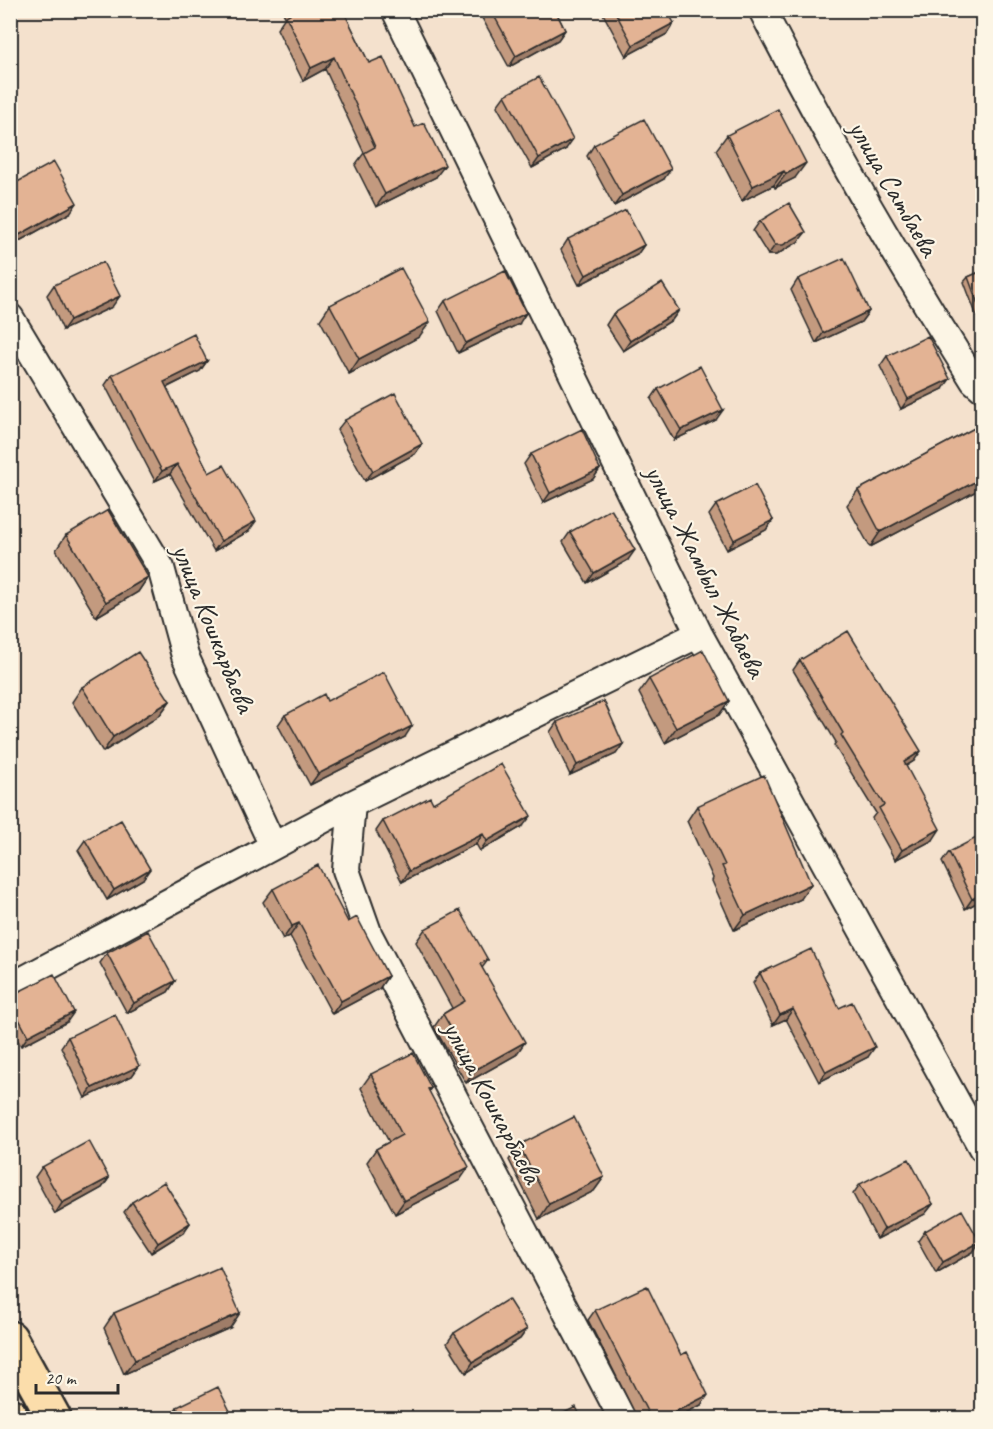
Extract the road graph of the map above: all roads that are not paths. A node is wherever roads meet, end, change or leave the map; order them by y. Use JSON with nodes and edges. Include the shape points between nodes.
{"nodes":[{"id":1,"x":395,"y":10,"type":"edge"},
{"id":2,"x":762,"y":10,"type":"edge"},
{"id":3,"x":10,"y":317,"type":"edge"},
{"id":4,"x":982,"y":388,"type":"edge"},
{"id":5,"x":699,"y":634,"type":"junction"},
{"id":6,"x":352,"y":804,"type":"junction"},
{"id":7,"x":273,"y":846,"type":"junction"},
{"id":8,"x":10,"y":987,"type":"edge"},
{"id":9,"x":982,"y":1148,"type":"edge"},
{"id":10,"x":10,"y":1338,"type":"edge"},
{"id":11,"x":54,"y":1419,"type":"edge"},
{"id":12,"x":622,"y":1419,"type":"edge"}],
"edges":[{"from":1,"to":5,"type":"street","name":"улица Жамбыл Жабаева"},
{"from":2,"to":4,"type":"street","name":"улица Сатбаева","via":[[909,279]]},
{"from":3,"to":7,"type":"street","name":"улица Кошкарбаева","via":[[161,568],[185,656]]},
{"from":5,"to":6,"type":"street"},
{"from":5,"to":9,"type":"street","name":"улица Жамбыл Жабаева"},
{"from":6,"to":7,"type":"street"},
{"from":6,"to":12,"type":"street","name":"улица Кошкарбаева","via":[[346,870],[369,935]]},
{"from":7,"to":8,"type":"street"},
{"from":10,"to":11,"type":"highway"}]}
